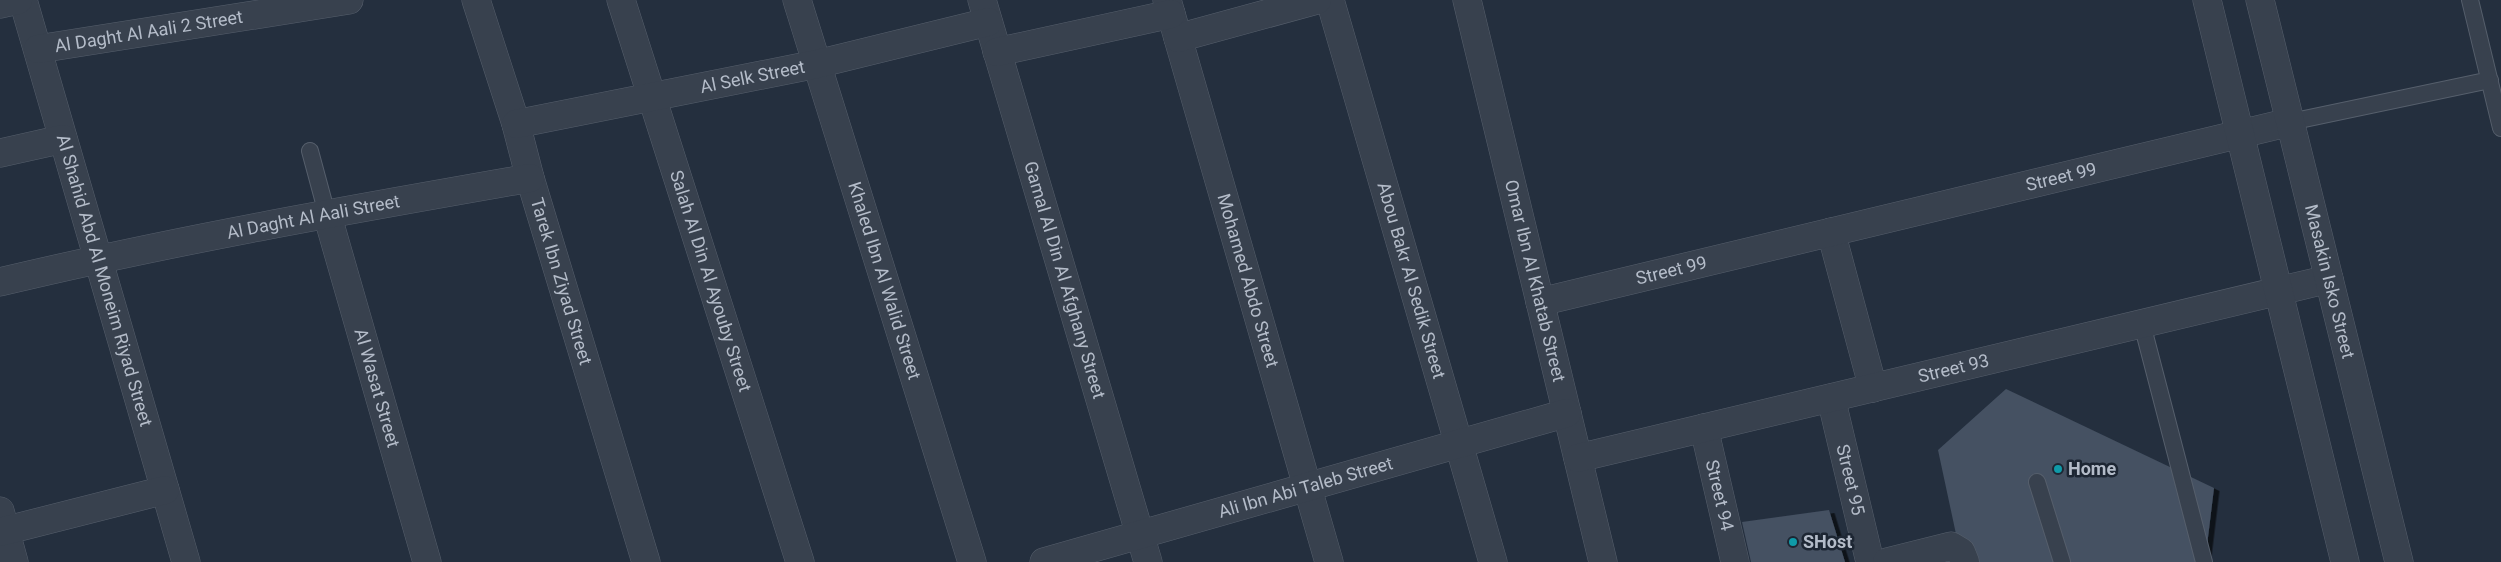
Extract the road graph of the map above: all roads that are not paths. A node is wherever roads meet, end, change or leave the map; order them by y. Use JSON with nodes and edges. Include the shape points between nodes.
{"nodes":[{"id":1,"x":18,"y":0,"type":"edge"},
{"id":2,"x":23,"y":0,"type":"edge"},
{"id":3,"x":349,"y":0,"type":"edge"},
{"id":4,"x":476,"y":0,"type":"edge"},
{"id":5,"x":621,"y":0,"type":"edge"},
{"id":6,"x":797,"y":0,"type":"edge"},
{"id":7,"x":1318,"y":0,"type":"edge"},
{"id":8,"x":1330,"y":0,"type":"edge"},
{"id":9,"x":1467,"y":0,"type":"edge"},
{"id":10,"x":2208,"y":0,"type":"edge"},
{"id":11,"x":2260,"y":0,"type":"edge"},
{"id":12,"x":2470,"y":0,"type":"edge"},
{"id":13,"x":0,"y":4,"type":"edge"},
{"id":14,"x":243,"y":8,"type":"edge"},
{"id":15,"x":985,"y":11,"type":"edge"},
{"id":16,"x":1172,"y":17,"type":"edge"},
{"id":17,"x":38,"y":50,"type":"junction"},
{"id":18,"x":997,"y":52,"type":"junction"},
{"id":19,"x":818,"y":64,"type":"junction"},
{"id":20,"x":2490,"y":80,"type":"junction"},
{"id":21,"x":652,"y":97,"type":"junction"},
{"id":22,"x":2290,"y":122,"type":"junction"},
{"id":23,"x":516,"y":124,"type":"junction"},
{"id":24,"x":2501,"y":128,"type":"edge"},
{"id":25,"x":2240,"y":134,"type":"junction"},
{"id":26,"x":63,"y":139,"type":"junction"},
{"id":27,"x":310,"y":151,"type":"dead end"},
{"id":28,"x":0,"y":153,"type":"edge"},
{"id":29,"x":530,"y":178,"type":"junction"},
{"id":30,"x":326,"y":214,"type":"junction"},
{"id":31,"x":1831,"y":232,"type":"junction"},
{"id":32,"x":97,"y":259,"type":"junction"},
{"id":33,"x":2329,"y":280,"type":"junction"},
{"id":34,"x":0,"y":282,"type":"edge"},
{"id":35,"x":2279,"y":292,"type":"junction"},
{"id":36,"x":1540,"y":302,"type":"junction"},
{"id":37,"x":2142,"y":324,"type":"junction"},
{"id":38,"x":1873,"y":388,"type":"junction"},
{"id":39,"x":1831,"y":398,"type":"junction"},
{"id":40,"x":1567,"y":413,"type":"junction"},
{"id":41,"x":1704,"y":428,"type":"junction"},
{"id":42,"x":1459,"y":444,"type":"junction"},
{"id":43,"x":1578,"y":458,"type":"junction"},
{"id":44,"x":2037,"y":482,"type":"dead end"},
{"id":45,"x":1307,"y":487,"type":"junction"},
{"id":46,"x":165,"y":490,"type":"junction"},
{"id":47,"x":2,"y":525,"type":"edge"},
{"id":48,"x":1140,"y":534,"type":"junction"},
{"id":49,"x":14,"y":562,"type":"edge"},
{"id":50,"x":186,"y":562,"type":"edge"},
{"id":51,"x":427,"y":562,"type":"edge"},
{"id":52,"x":646,"y":562,"type":"edge"},
{"id":53,"x":800,"y":562,"type":"edge"},
{"id":54,"x":972,"y":562,"type":"edge"},
{"id":55,"x":1044,"y":562,"type":"edge"},
{"id":56,"x":1148,"y":562,"type":"edge"},
{"id":57,"x":1329,"y":562,"type":"edge"},
{"id":58,"x":1493,"y":562,"type":"edge"},
{"id":59,"x":1603,"y":562,"type":"edge"},
{"id":60,"x":1735,"y":562,"type":"edge"},
{"id":61,"x":1870,"y":562,"type":"edge"},
{"id":62,"x":1887,"y":562,"type":"edge"},
{"id":63,"x":1965,"y":562,"type":"edge"},
{"id":64,"x":2062,"y":562,"type":"edge"},
{"id":65,"x":2204,"y":562,"type":"edge"},
{"id":66,"x":2345,"y":562,"type":"edge"},
{"id":67,"x":2399,"y":562,"type":"edge"}],
"edges":[{"from":1,"to":13,"type":"street"},
{"from":2,"to":17,"type":"street","name":"Al Shahid Abd Al Moneim Riyad Street"},
{"from":3,"to":14,"type":"street","name":"Al Daght Al Aali 2 Street"},
{"from":4,"to":23,"type":"street","name":"Tarek Ibn Ziyad Street"},
{"from":5,"to":21,"type":"street","name":"Salah Al Din Al Ayouby Street"},
{"from":6,"to":19,"type":"street","name":"Khaled Ibn Al Walid Street"},
{"from":7,"to":16,"type":"street"},
{"from":8,"to":42,"type":"street","name":"Abou Bakr Al Sedik Street"},
{"from":9,"to":36,"type":"street","name":"Omar Ibn Al Khatab Street"},
{"from":10,"to":25,"type":"street"},
{"from":11,"to":22,"type":"street","name":"Masakin Isko Street"},
{"from":12,"to":20,"type":"lane"},
{"from":14,"to":17,"type":"street","name":"Al Daght Al Aali 2 Street"},
{"from":15,"to":18,"type":"street","name":"Gamal Al Din Al Afghany Street"},
{"from":15,"to":19,"type":"street","name":"Al Selk Street"},
{"from":16,"to":18,"type":"street"},
{"from":16,"to":45,"type":"street","name":"Mohamed Abdo Street"},
{"from":17,"to":26,"type":"street","name":"Al Shahid Abd Al Moneim Riyad Street"},
{"from":18,"to":48,"type":"street","name":"Gamal Al Din Al Afghany Street"},
{"from":19,"to":21,"type":"street","name":"Al Selk Street"},
{"from":19,"to":54,"type":"street","name":"Khaled Ibn Al Walid Street"},
{"from":20,"to":22,"type":"lane"},
{"from":20,"to":24,"type":"lane"},
{"from":21,"to":23,"type":"street","name":"Al Selk Street"},
{"from":21,"to":53,"type":"street","name":"Salah Al Din Al Ayouby Street"},
{"from":22,"to":25,"type":"street","name":"Street 99"},
{"from":22,"to":33,"type":"street","name":"Masakin Isko Street"},
{"from":23,"to":29,"type":"street","name":"Tarek Ibn Ziyad Street"},
{"from":25,"to":31,"type":"street","name":"Street 99"},
{"from":25,"to":35,"type":"street"},
{"from":26,"to":28,"type":"street"},
{"from":26,"to":32,"type":"street","name":"Al Shahid Abd Al Moneim Riyad Street"},
{"from":27,"to":30,"type":"lane"},
{"from":29,"to":30,"type":"street","name":"Al Daght Al Aali Street"},
{"from":29,"to":52,"type":"street","name":"Tarek Ibn Ziyad Street"},
{"from":30,"to":32,"type":"street","name":"Al Daght Al Aali Street"},
{"from":30,"to":51,"type":"street","name":"Al Wasat Street"},
{"from":31,"to":36,"type":"street","name":"Street 99"},
{"from":31,"to":38,"type":"street"},
{"from":32,"to":34,"type":"street","name":"Al Daght Al Aali Street"},
{"from":32,"to":46,"type":"street","name":"Al Shahid Abd Al Moneim Riyad Street"},
{"from":33,"to":35,"type":"street","name":"Street 93"},
{"from":33,"to":67,"type":"street","name":"Masakin Isko Street"},
{"from":35,"to":37,"type":"street","name":"Street 93"},
{"from":35,"to":66,"type":"street"},
{"from":36,"to":40,"type":"street","name":"Omar Ibn Al Khatab Street"},
{"from":37,"to":38,"type":"street","name":"Street 93"},
{"from":37,"to":65,"type":"lane"},
{"from":38,"to":39,"type":"street","name":"Street 93"},
{"from":39,"to":41,"type":"street","name":"Street 93"},
{"from":39,"to":61,"type":"street","name":"Street 95"},
{"from":40,"to":42,"type":"street","name":"Ali Ibn Abi Taleb Street"},
{"from":40,"to":43,"type":"street","name":"Omar Ibn Al Khatab Street"},
{"from":41,"to":43,"type":"street","name":"Street 93"},
{"from":41,"to":60,"type":"street","name":"Street 94"},
{"from":42,"to":45,"type":"street","name":"Ali Ibn Abi Taleb Street"},
{"from":42,"to":58,"type":"street","name":"Abou Bakr Al Sedik Street"},
{"from":43,"to":59,"type":"street","name":"Omar Ibn Al Khatab Street"},
{"from":44,"to":64,"type":"lane"},
{"from":45,"to":48,"type":"street","name":"Ali Ibn Abi Taleb Street"},
{"from":45,"to":57,"type":"street","name":"Mohamed Abdo Street"},
{"from":46,"to":47,"type":"street"},
{"from":46,"to":50,"type":"street","name":"Al Shahid Abd Al Moneim Riyad Street"},
{"from":47,"to":49,"type":"street"},
{"from":48,"to":55,"type":"street","name":"Ali Ibn Abi Taleb Street"},
{"from":48,"to":56,"type":"street","name":"Gamal Al Din Al Afghany Street"},
{"from":62,"to":63,"type":"street","via":[[1950,546],[1961,552]]}]}
